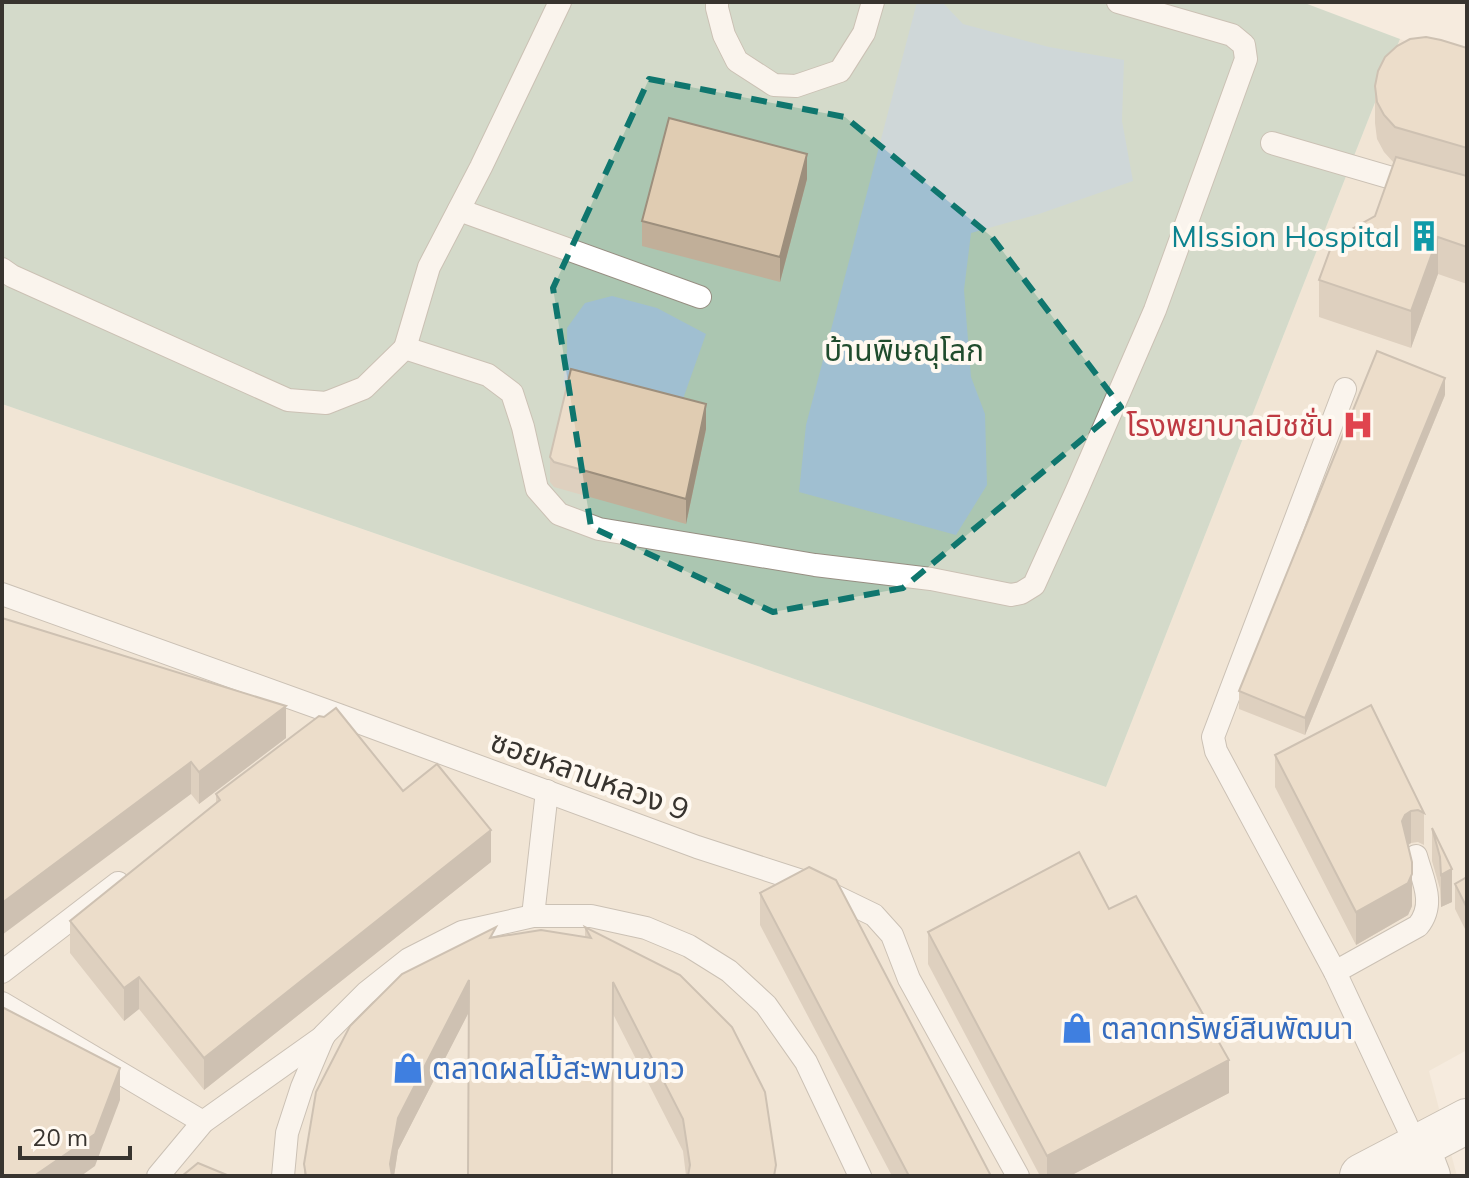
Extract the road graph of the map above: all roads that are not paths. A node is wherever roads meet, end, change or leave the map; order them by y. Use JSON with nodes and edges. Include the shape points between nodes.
{"nodes":[{"id":1,"x":560,"y":2,"type":"edge"},
{"id":2,"x":717,"y":2,"type":"edge"},
{"id":3,"x":873,"y":2,"type":"edge"},
{"id":4,"x":1118,"y":2,"type":"edge"},
{"id":5,"x":1272,"y":143,"type":"dead end"},
{"id":6,"x":1467,"y":200,"type":"edge"},
{"id":7,"x":459,"y":210,"type":"junction"},
{"id":8,"x":2,"y":269,"type":"edge"},
{"id":9,"x":700,"y":297,"type":"dead end"},
{"id":10,"x":405,"y":348,"type":"junction"},
{"id":11,"x":1345,"y":389,"type":"dead end"},
{"id":12,"x":2,"y":594,"type":"edge"},
{"id":13,"x":339,"y":715,"type":"junction"},
{"id":14,"x":314,"y":734,"type":"edge"},
{"id":15,"x":547,"y":791,"type":"junction"},
{"id":16,"x":1416,"y":856,"type":"dead end"},
{"id":17,"x":139,"y":867,"type":"edge"},
{"id":18,"x":533,"y":916,"type":"junction"},
{"id":19,"x":2,"y":972,"type":"edge"},
{"id":20,"x":1335,"y":972,"type":"junction"},
{"id":21,"x":2,"y":1003,"type":"edge"},
{"id":22,"x":324,"y":1035,"type":"junction"},
{"id":23,"x":1467,"y":1121,"type":"edge"},
{"id":24,"x":203,"y":1122,"type":"junction"},
{"id":25,"x":1423,"y":1162,"type":"edge"},
{"id":26,"x":158,"y":1176,"type":"edge"},
{"id":27,"x":283,"y":1176,"type":"edge"},
{"id":28,"x":860,"y":1176,"type":"edge"},
{"id":29,"x":1018,"y":1176,"type":"edge"},
{"id":30,"x":1362,"y":1176,"type":"edge"}],
"edges":[{"from":1,"to":7,"type":"lane"},
{"from":2,"to":3,"type":"lane","via":[[737,61],[774,85],[796,86],[840,71],[864,33]]},
{"from":4,"to":10,"type":"lane","via":[[1232,35],[1244,45],[1246,59],[1155,310],[1034,585],[1021,593],[599,529],[559,514],[537,489],[512,393],[488,375]]},
{"from":5,"to":6,"type":"lane"},
{"from":7,"to":9,"type":"lane"},
{"from":7,"to":10,"type":"lane","via":[[429,267]]},
{"from":8,"to":10,"type":"lane","via":[[288,400],[326,403],[364,388]]},
{"from":11,"to":20,"type":"lane","via":[[1213,737]]},
{"from":12,"to":13,"type":"lane","name":"ซอยหลานหลวง 9"},
{"from":13,"to":14,"type":"lane"},
{"from":13,"to":15,"type":"lane","name":"ซอยหลานหลวง 9"},
{"from":15,"to":18,"type":"lane"},
{"from":15,"to":29,"type":"lane","name":"ซอยหลานหลวง 9","via":[[808,883],[874,915],[892,935],[909,979]]},
{"from":16,"to":20,"type":"lane","via":[[1428,896],[1426,917]]},
{"from":17,"to":19,"type":"lane"},
{"from":18,"to":22,"type":"lane","via":[[462,932],[409,959]]},
{"from":18,"to":28,"type":"lane","via":[[591,916],[646,928],[729,971],[766,1005],[806,1062]]},
{"from":20,"to":25,"type":"lane"},
{"from":21,"to":24,"type":"lane"},
{"from":22,"to":24,"type":"lane"},
{"from":22,"to":27,"type":"lane","via":[[287,1133]]},
{"from":23,"to":25,"type":"main road"},
{"from":24,"to":26,"type":"lane"},
{"from":25,"to":30,"type":"main road"}]}
